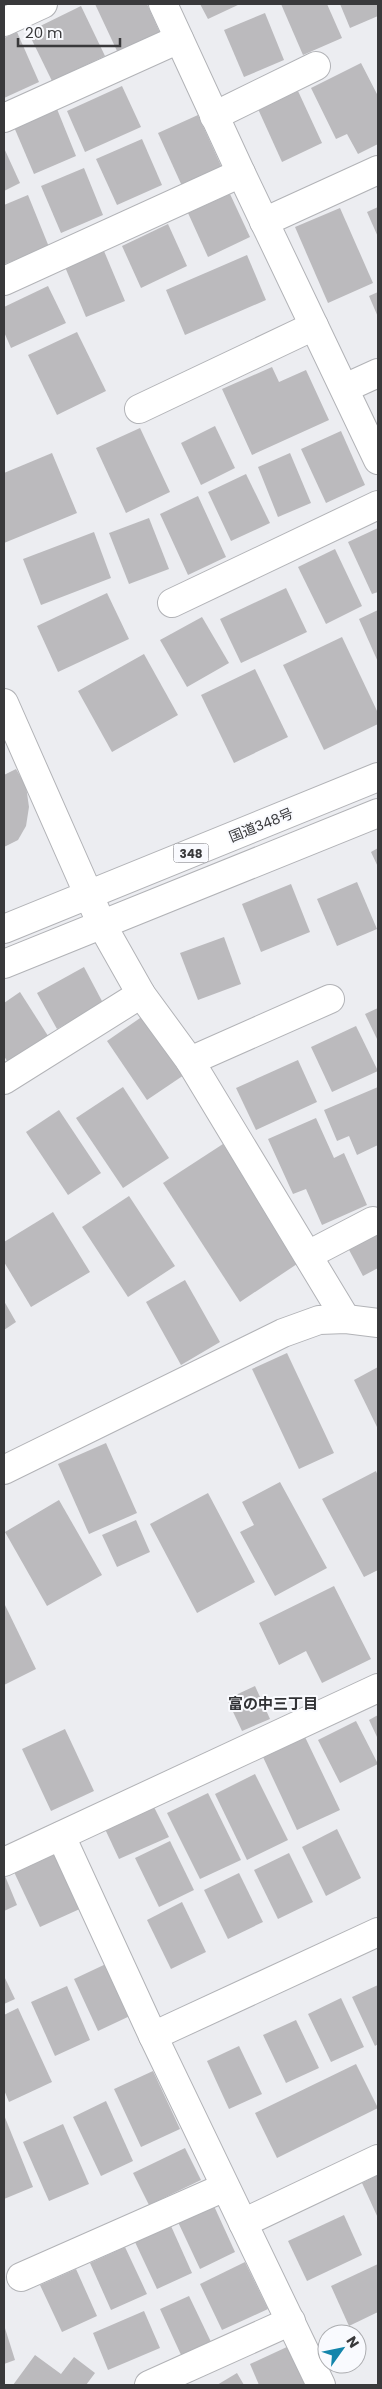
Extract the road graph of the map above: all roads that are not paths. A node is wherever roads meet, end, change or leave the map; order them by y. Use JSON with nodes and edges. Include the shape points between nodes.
{"nodes":[{"id":1,"x":43,"y":4,"type":"edge"},
{"id":2,"x":163,"y":4,"type":"edge"},
{"id":3,"x":4,"y":22,"type":"edge"},
{"id":4,"x":179,"y":39,"type":"junction"},
{"id":5,"x":316,"y":66,"type":"dead end"},
{"id":6,"x":214,"y":116,"type":"junction"},
{"id":7,"x":4,"y":118,"type":"edge"},
{"id":8,"x":378,"y":170,"type":"edge"},
{"id":9,"x":241,"y":174,"type":"junction"},
{"id":10,"x":264,"y":222,"type":"junction"},
{"id":11,"x":4,"y":280,"type":"edge"},
{"id":12,"x":314,"y":326,"type":"junction"},
{"id":13,"x":378,"y":373,"type":"edge"},
{"id":14,"x":345,"y":388,"type":"junction"},
{"id":15,"x":138,"y":409,"type":"dead end"},
{"id":16,"x":378,"y":460,"type":"edge"},
{"id":17,"x":378,"y":505,"type":"edge"},
{"id":18,"x":172,"y":603,"type":"dead end"},
{"id":19,"x":4,"y":703,"type":"edge"},
{"id":20,"x":378,"y":777,"type":"edge"},
{"id":21,"x":378,"y":813,"type":"edge"},
{"id":22,"x":89,"y":894,"type":"junction"},
{"id":23,"x":102,"y":925,"type":"junction"},
{"id":24,"x":4,"y":929,"type":"edge"},
{"id":25,"x":4,"y":964,"type":"edge"},
{"id":26,"x":141,"y":994,"type":"junction"},
{"id":27,"x":330,"y":999,"type":"dead end"},
{"id":28,"x":190,"y":1061,"type":"junction"},
{"id":29,"x":4,"y":1080,"type":"edge"},
{"id":30,"x":373,"y":1221,"type":"dead end"},
{"id":31,"x":308,"y":1255,"type":"junction"},
{"id":32,"x":346,"y":1319,"type":"junction"},
{"id":33,"x":378,"y":1323,"type":"edge"},
{"id":34,"x":4,"y":1470,"type":"edge"},
{"id":35,"x":378,"y":1688,"type":"edge"},
{"id":36,"x":61,"y":1836,"type":"junction"},
{"id":37,"x":4,"y":1862,"type":"edge"},
{"id":38,"x":378,"y":1932,"type":"edge"},
{"id":39,"x":153,"y":2036,"type":"junction"},
{"id":40,"x":378,"y":2159,"type":"edge"},
{"id":41,"x":225,"y":2187,"type":"junction"},
{"id":42,"x":243,"y":2223,"type":"junction"},
{"id":43,"x":21,"y":2277,"type":"dead end"},
{"id":44,"x":290,"y":2321,"type":"junction"},
{"id":45,"x":149,"y":2385,"type":"edge"},
{"id":46,"x":321,"y":2385,"type":"edge"}],
"edges":[{"from":1,"to":3,"type":"main road"},
{"from":2,"to":4,"type":"main road"},
{"from":4,"to":6,"type":"main road"},
{"from":4,"to":7,"type":"main road"},
{"from":5,"to":6,"type":"main road"},
{"from":6,"to":9,"type":"main road"},
{"from":8,"to":10,"type":"main road"},
{"from":9,"to":10,"type":"main road"},
{"from":9,"to":11,"type":"main road"},
{"from":10,"to":12,"type":"main road"},
{"from":12,"to":14,"type":"main road"},
{"from":12,"to":15,"type":"main road"},
{"from":13,"to":14,"type":"main road"},
{"from":14,"to":16,"type":"main road"},
{"from":17,"to":18,"type":"main road"},
{"from":19,"to":22,"type":"main road"},
{"from":20,"to":22,"type":"main road","name":"国道348号","number":"348"},
{"from":21,"to":23,"type":"main road","number":"348"},
{"from":22,"to":23,"type":"main road"},
{"from":22,"to":24,"type":"main road","name":"国道348号","number":"348"},
{"from":23,"to":25,"type":"main road","number":"348"},
{"from":23,"to":26,"type":"main road"},
{"from":26,"to":28,"type":"main road"},
{"from":26,"to":29,"type":"main road"},
{"from":27,"to":28,"type":"main road"},
{"from":28,"to":31,"type":"main road"},
{"from":30,"to":31,"type":"main road"},
{"from":31,"to":32,"type":"main road"},
{"from":32,"to":33,"type":"main road"},
{"from":32,"to":34,"type":"main road","via":[[318,1320],[283,1333]]},
{"from":35,"to":36,"type":"main road"},
{"from":36,"to":37,"type":"main road"},
{"from":36,"to":39,"type":"main road"},
{"from":38,"to":39,"type":"main road"},
{"from":39,"to":41,"type":"main road"},
{"from":40,"to":42,"type":"main road"},
{"from":41,"to":42,"type":"main road"},
{"from":41,"to":43,"type":"main road"},
{"from":42,"to":44,"type":"main road"},
{"from":44,"to":45,"type":"main road"},
{"from":44,"to":46,"type":"main road"}]}
